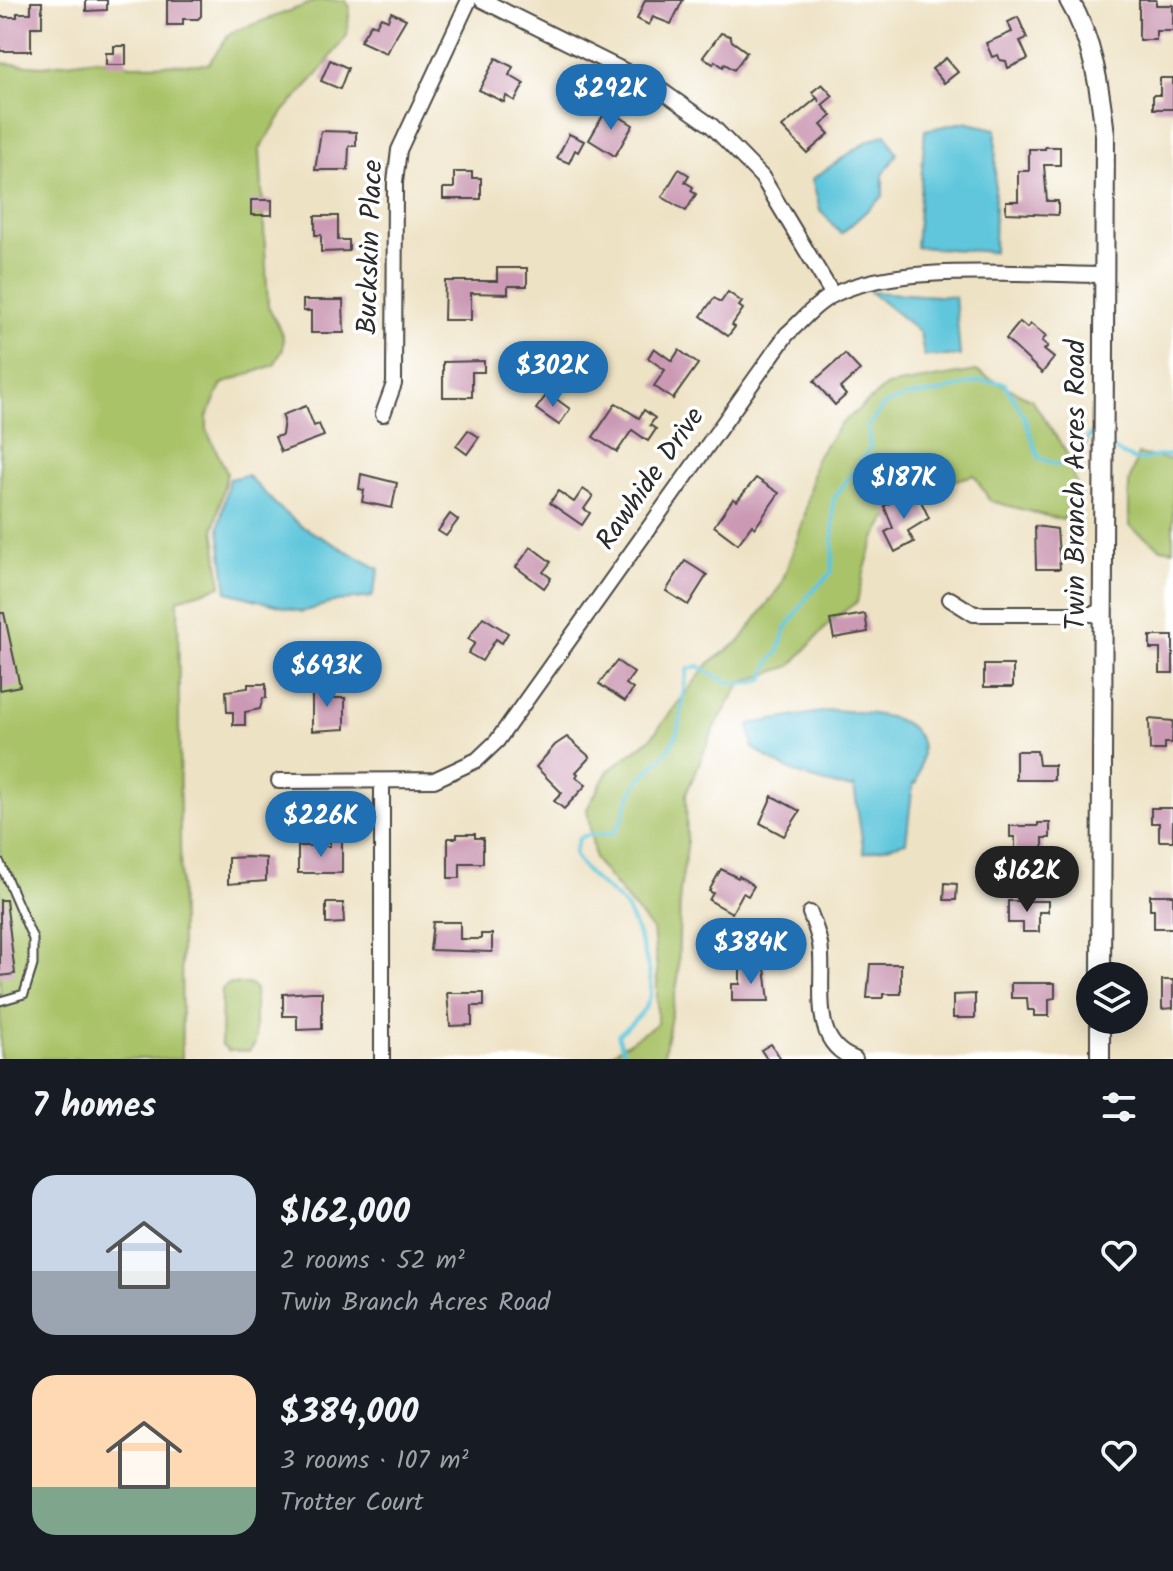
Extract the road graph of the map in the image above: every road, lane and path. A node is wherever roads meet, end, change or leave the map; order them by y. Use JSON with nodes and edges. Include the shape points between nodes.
{"nodes":[{"id":1,"x":469,"y":0,"type":"edge"},
{"id":2,"x":482,"y":0,"type":"edge"},
{"id":3,"x":1069,"y":0,"type":"edge"},
{"id":4,"x":1105,"y":275,"type":"junction"},
{"id":5,"x":833,"y":295,"type":"junction"},
{"id":6,"x":383,"y":414,"type":"dead end"},
{"id":7,"x":950,"y":599,"type":"dead end"},
{"id":8,"x":1103,"y":614,"type":"junction"},
{"id":9,"x":279,"y":781,"type":"dead end"},
{"id":10,"x":382,"y":782,"type":"junction"},
{"id":11,"x":0,"y":863,"type":"edge"},
{"id":12,"x":810,"y":913,"type":"dead end"},
{"id":13,"x":1101,"y":962,"type":"edge"},
{"id":14,"x":0,"y":1001,"type":"edge"},
{"id":15,"x":1100,"y":1034,"type":"edge"},
{"id":16,"x":382,"y":1059,"type":"edge"},
{"id":17,"x":855,"y":1059,"type":"edge"},
{"id":18,"x":1100,"y":1059,"type":"edge"}],
"edges":[{"from":1,"to":6,"type":"street","name":"Buckskin Place","via":[[399,150],[394,384]]},
{"from":2,"to":5,"type":"street","via":[[655,86],[712,126],[762,177]]},
{"from":3,"to":4,"type":"street","name":"Twin Branch Acres Road","via":[[1100,83]]},
{"from":4,"to":5,"type":"street","name":"Rawhide Drive","via":[[926,274],[869,282]]},
{"from":4,"to":8,"type":"street","name":"Twin Branch Acres Road"},
{"from":5,"to":10,"type":"street","name":"Rawhide Drive","via":[[787,334],[497,741],[477,760],[434,780]]},
{"from":7,"to":8,"type":"street","via":[[974,614]]},
{"from":8,"to":13,"type":"street","name":"Twin Branch Acres Road"},
{"from":9,"to":10,"type":"street","name":"Rawhide Drive"},
{"from":10,"to":16,"type":"street"},
{"from":11,"to":14,"type":"lane","via":[[33,939],[33,965],[24,994]]},
{"from":12,"to":17,"type":"street","via":[[820,944],[821,1009],[829,1039]]},
{"from":15,"to":18,"type":"street"}]}
